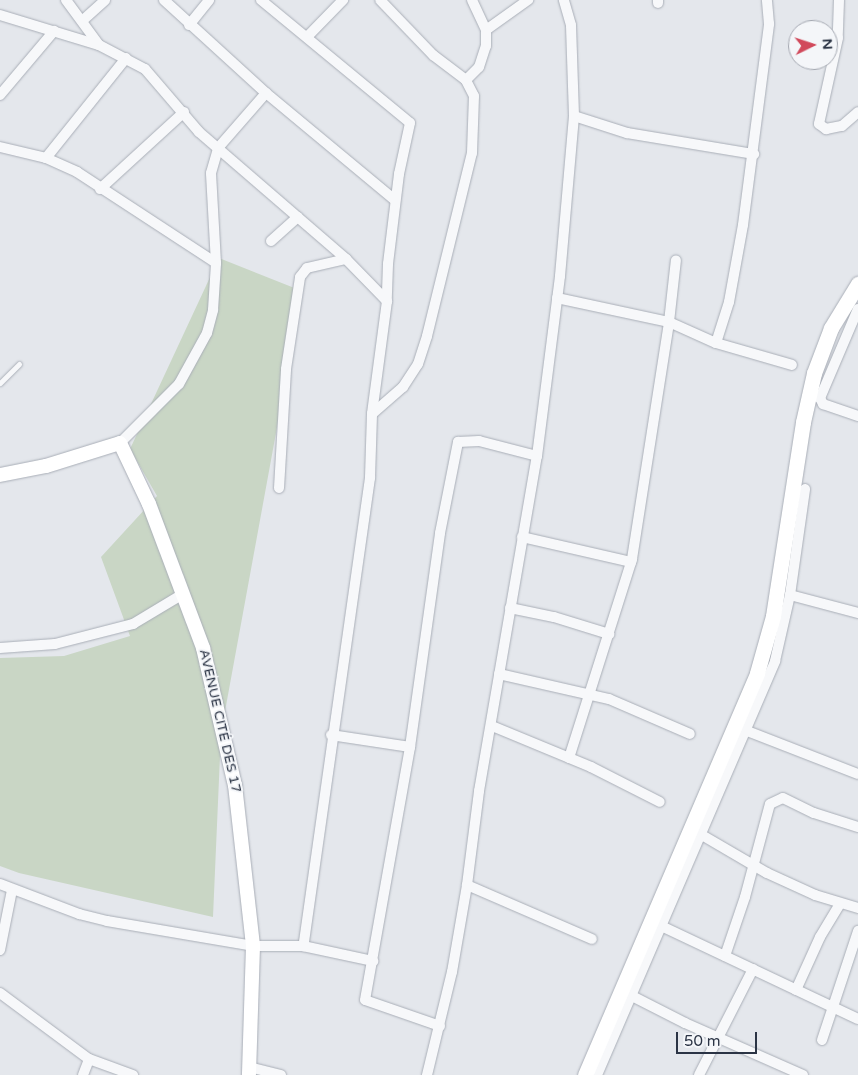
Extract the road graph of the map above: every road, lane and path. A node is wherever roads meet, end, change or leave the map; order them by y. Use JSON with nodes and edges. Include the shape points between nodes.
{"nodes":[{"id":1,"x":66,"y":0,"type":"edge"},
{"id":2,"x":105,"y":0,"type":"edge"},
{"id":3,"x":164,"y":0,"type":"edge"},
{"id":4,"x":209,"y":0,"type":"edge"},
{"id":5,"x":260,"y":0,"type":"edge"},
{"id":6,"x":343,"y":0,"type":"edge"},
{"id":7,"x":380,"y":0,"type":"edge"},
{"id":8,"x":472,"y":0,"type":"edge"},
{"id":9,"x":528,"y":0,"type":"edge"},
{"id":10,"x":564,"y":0,"type":"edge"},
{"id":11,"x":767,"y":0,"type":"edge"},
{"id":12,"x":839,"y":0,"type":"edge"},
{"id":13,"x":0,"y":15,"type":"edge"},
{"id":14,"x":82,"y":21,"type":"junction"},
{"id":15,"x":189,"y":25,"type":"junction"},
{"id":16,"x":486,"y":30,"type":"junction"},
{"id":17,"x":54,"y":31,"type":"junction"},
{"id":18,"x":308,"y":37,"type":"junction"},
{"id":19,"x":99,"y":45,"type":"junction"},
{"id":20,"x":126,"y":58,"type":"junction"},
{"id":21,"x":466,"y":80,"type":"junction"},
{"id":22,"x":266,"y":93,"type":"junction"},
{"id":23,"x":0,"y":95,"type":"edge"},
{"id":24,"x":184,"y":112,"type":"junction"},
{"id":25,"x":858,"y":112,"type":"edge"},
{"id":26,"x":574,"y":116,"type":"junction"},
{"id":27,"x":0,"y":147,"type":"edge"},
{"id":28,"x":218,"y":148,"type":"junction"},
{"id":29,"x":754,"y":154,"type":"junction"},
{"id":30,"x":46,"y":158,"type":"junction"},
{"id":31,"x":100,"y":189,"type":"junction"},
{"id":32,"x":395,"y":200,"type":"junction"},
{"id":33,"x":298,"y":217,"type":"junction"},
{"id":34,"x":271,"y":241,"type":"dead end"},
{"id":35,"x":346,"y":259,"type":"junction"},
{"id":36,"x":676,"y":260,"type":"dead end"},
{"id":37,"x":216,"y":263,"type":"junction"},
{"id":38,"x":858,"y":284,"type":"edge"},
{"id":39,"x":557,"y":298,"type":"junction"},
{"id":40,"x":387,"y":301,"type":"junction"},
{"id":41,"x":858,"y":309,"type":"edge"},
{"id":42,"x":669,"y":322,"type":"junction"},
{"id":43,"x":854,"y":327,"type":"edge"},
{"id":44,"x":716,"y":343,"type":"junction"},
{"id":45,"x":18,"y":364,"type":"dead end"},
{"id":46,"x":792,"y":365,"type":"dead end"},
{"id":47,"x":0,"y":382,"type":"edge"},
{"id":48,"x":372,"y":414,"type":"junction"},
{"id":49,"x":858,"y":416,"type":"edge"},
{"id":50,"x":120,"y":443,"type":"junction"},
{"id":51,"x":537,"y":456,"type":"junction"},
{"id":52,"x":0,"y":475,"type":"edge"},
{"id":53,"x":279,"y":488,"type":"dead end"},
{"id":54,"x":805,"y":489,"type":"dead end"},
{"id":55,"x":522,"y":537,"type":"junction"},
{"id":56,"x":631,"y":562,"type":"junction"},
{"id":57,"x":183,"y":594,"type":"junction"},
{"id":58,"x":790,"y":595,"type":"junction"},
{"id":59,"x":510,"y":608,"type":"junction"},
{"id":60,"x":858,"y":613,"type":"edge"},
{"id":61,"x":608,"y":634,"type":"junction"},
{"id":62,"x":0,"y":648,"type":"edge"},
{"id":63,"x":499,"y":674,"type":"junction"},
{"id":64,"x":589,"y":695,"type":"junction"},
{"id":65,"x":492,"y":726,"type":"junction"},
{"id":66,"x":747,"y":731,"type":"junction"},
{"id":67,"x":690,"y":734,"type":"dead end"},
{"id":68,"x":331,"y":735,"type":"junction"},
{"id":69,"x":410,"y":747,"type":"junction"},
{"id":70,"x":569,"y":758,"type":"junction"},
{"id":71,"x":858,"y":774,"type":"edge"},
{"id":72,"x":660,"y":802,"type":"dead end"},
{"id":73,"x":858,"y":827,"type":"edge"},
{"id":74,"x":695,"y":831,"type":"junction"},
{"id":75,"x":753,"y":865,"type":"junction"},
{"id":76,"x":0,"y":884,"type":"edge"},
{"id":77,"x":467,"y":885,"type":"junction"},
{"id":78,"x":12,"y":890,"type":"junction"},
{"id":79,"x":840,"y":904,"type":"junction"},
{"id":80,"x":858,"y":908,"type":"edge"},
{"id":81,"x":656,"y":924,"type":"junction"},
{"id":82,"x":858,"y":931,"type":"edge"},
{"id":83,"x":592,"y":939,"type":"dead end"},
{"id":84,"x":253,"y":946,"type":"junction"},
{"id":85,"x":303,"y":946,"type":"junction"},
{"id":86,"x":0,"y":950,"type":"edge"},
{"id":87,"x":725,"y":956,"type":"junction"},
{"id":88,"x":373,"y":962,"type":"junction"},
{"id":89,"x":753,"y":969,"type":"junction"},
{"id":90,"x":796,"y":990,"type":"junction"},
{"id":91,"x":0,"y":993,"type":"edge"},
{"id":92,"x":626,"y":993,"type":"junction"},
{"id":93,"x":833,"y":1006,"type":"junction"},
{"id":94,"x":858,"y":1019,"type":"edge"},
{"id":95,"x":440,"y":1026,"type":"junction"},
{"id":96,"x":719,"y":1038,"type":"junction"},
{"id":97,"x":822,"y":1040,"type":"dead end"},
{"id":98,"x":90,"y":1059,"type":"junction"},
{"id":99,"x":249,"y":1071,"type":"edge"},
{"id":100,"x":83,"y":1075,"type":"edge"},
{"id":101,"x":133,"y":1075,"type":"edge"},
{"id":102,"x":281,"y":1075,"type":"edge"},
{"id":103,"x":427,"y":1075,"type":"edge"},
{"id":104,"x":586,"y":1075,"type":"edge"},
{"id":105,"x":597,"y":1075,"type":"edge"},
{"id":106,"x":699,"y":1075,"type":"edge"},
{"id":107,"x":803,"y":1075,"type":"edge"}],
"edges":[{"from":1,"to":14,"type":"street"},
{"from":2,"to":14,"type":"street"},
{"from":3,"to":15,"type":"street"},
{"from":4,"to":15,"type":"street"},
{"from":5,"to":18,"type":"street"},
{"from":6,"to":18,"type":"street"},
{"from":7,"to":21,"type":"street","via":[[433,54]]},
{"from":8,"to":16,"type":"street"},
{"from":9,"to":16,"type":"street"},
{"from":10,"to":26,"type":"street","via":[[571,25]]},
{"from":11,"to":29,"type":"street","via":[[769,24]]},
{"from":12,"to":25,"type":"street","via":[[838,38],[821,127],[842,126]]},
{"from":13,"to":17,"type":"street"},
{"from":14,"to":19,"type":"street"},
{"from":15,"to":22,"type":"street"},
{"from":16,"to":21,"type":"street","via":[[484,57]]},
{"from":17,"to":19,"type":"street"},
{"from":17,"to":23,"type":"street"},
{"from":18,"to":32,"type":"street","via":[[410,123]]},
{"from":19,"to":20,"type":"street"},
{"from":20,"to":24,"type":"street","via":[[145,69]]},
{"from":20,"to":30,"type":"street"},
{"from":21,"to":48,"type":"street","via":[[474,96],[472,153],[427,336],[418,364],[403,387]]},
{"from":22,"to":28,"type":"street"},
{"from":22,"to":32,"type":"street"},
{"from":24,"to":28,"type":"street","via":[[199,132]]},
{"from":24,"to":31,"type":"street"},
{"from":26,"to":29,"type":"street","via":[[626,133]]},
{"from":26,"to":39,"type":"street"},
{"from":27,"to":30,"type":"street"},
{"from":28,"to":33,"type":"street"},
{"from":28,"to":37,"type":"street","via":[[211,173]]},
{"from":29,"to":44,"type":"street","via":[[736,274]]},
{"from":30,"to":31,"type":"street","via":[[77,172]]},
{"from":31,"to":37,"type":"street"},
{"from":32,"to":40,"type":"street"},
{"from":33,"to":34,"type":"street"},
{"from":33,"to":35,"type":"street"},
{"from":35,"to":40,"type":"street"},
{"from":35,"to":53,"type":"street","via":[[307,268],[300,277],[286,370]]},
{"from":36,"to":42,"type":"street"},
{"from":37,"to":50,"type":"street","via":[[213,310],[195,355],[179,384]]},
{"from":38,"to":74,"type":"main road","via":[[831,328],[814,373],[803,422],[773,616],[756,673]]},
{"from":39,"to":42,"type":"street"},
{"from":39,"to":51,"type":"street"},
{"from":40,"to":48,"type":"street"},
{"from":41,"to":43,"type":"street"},
{"from":42,"to":44,"type":"street"},
{"from":42,"to":56,"type":"street"},
{"from":43,"to":49,"type":"street","via":[[820,398],[823,404]]},
{"from":44,"to":46,"type":"street"},
{"from":45,"to":47,"type":"lane"},
{"from":48,"to":68,"type":"street","via":[[370,478]]},
{"from":50,"to":52,"type":"street","via":[[46,466]]},
{"from":50,"to":57,"type":"street","name":"AVENUE CITÉ DES 17","via":[[149,504]]},
{"from":51,"to":55,"type":"street"},
{"from":51,"to":69,"type":"street","via":[[479,441],[458,442],[440,533]]},
{"from":54,"to":58,"type":"street"},
{"from":55,"to":56,"type":"street"},
{"from":55,"to":59,"type":"street"},
{"from":56,"to":61,"type":"street"},
{"from":57,"to":62,"type":"street","via":[[133,624],[55,644]]},
{"from":57,"to":84,"type":"street","name":"AVENUE CITÉ DES 17","via":[[204,648],[229,749],[242,831]]},
{"from":58,"to":60,"type":"street"},
{"from":58,"to":66,"type":"street","via":[[775,661]]},
{"from":59,"to":61,"type":"street","via":[[554,617]]},
{"from":59,"to":63,"type":"street"},
{"from":61,"to":64,"type":"street"},
{"from":63,"to":64,"type":"street"},
{"from":63,"to":65,"type":"street"},
{"from":64,"to":67,"type":"street","via":[[609,699]]},
{"from":64,"to":70,"type":"street"},
{"from":65,"to":70,"type":"street"},
{"from":65,"to":77,"type":"street"},
{"from":66,"to":71,"type":"street"},
{"from":66,"to":74,"type":"street"},
{"from":68,"to":69,"type":"street"},
{"from":68,"to":85,"type":"street"},
{"from":69,"to":88,"type":"street"},
{"from":70,"to":72,"type":"street"},
{"from":73,"to":75,"type":"street","via":[[814,813],[783,798],[776,799],[767,811]]},
{"from":74,"to":75,"type":"street"},
{"from":74,"to":81,"type":"main road"},
{"from":75,"to":79,"type":"street"},
{"from":75,"to":87,"type":"street"},
{"from":76,"to":78,"type":"street"},
{"from":77,"to":83,"type":"street"},
{"from":77,"to":95,"type":"street"},
{"from":78,"to":84,"type":"street","via":[[79,914]]},
{"from":78,"to":86,"type":"street"},
{"from":79,"to":80,"type":"street"},
{"from":79,"to":90,"type":"street","via":[[820,936]]},
{"from":81,"to":87,"type":"street"},
{"from":81,"to":92,"type":"main road"},
{"from":82,"to":93,"type":"street"},
{"from":84,"to":85,"type":"street"},
{"from":84,"to":99,"type":"street","name":"AVENUE CITÉ DES 17"},
{"from":85,"to":88,"type":"street"},
{"from":87,"to":89,"type":"street"},
{"from":88,"to":95,"type":"street","via":[[366,1002]]},
{"from":89,"to":90,"type":"street"},
{"from":89,"to":96,"type":"street"},
{"from":90,"to":93,"type":"street"},
{"from":91,"to":98,"type":"street"},
{"from":92,"to":96,"type":"street"},
{"from":92,"to":104,"type":"main road"},
{"from":92,"to":105,"type":"street"},
{"from":93,"to":94,"type":"street"},
{"from":93,"to":97,"type":"street"},
{"from":95,"to":103,"type":"street"},
{"from":96,"to":106,"type":"street"},
{"from":96,"to":107,"type":"street"},
{"from":98,"to":100,"type":"street"},
{"from":98,"to":101,"type":"street"},
{"from":99,"to":102,"type":"street"}]}
